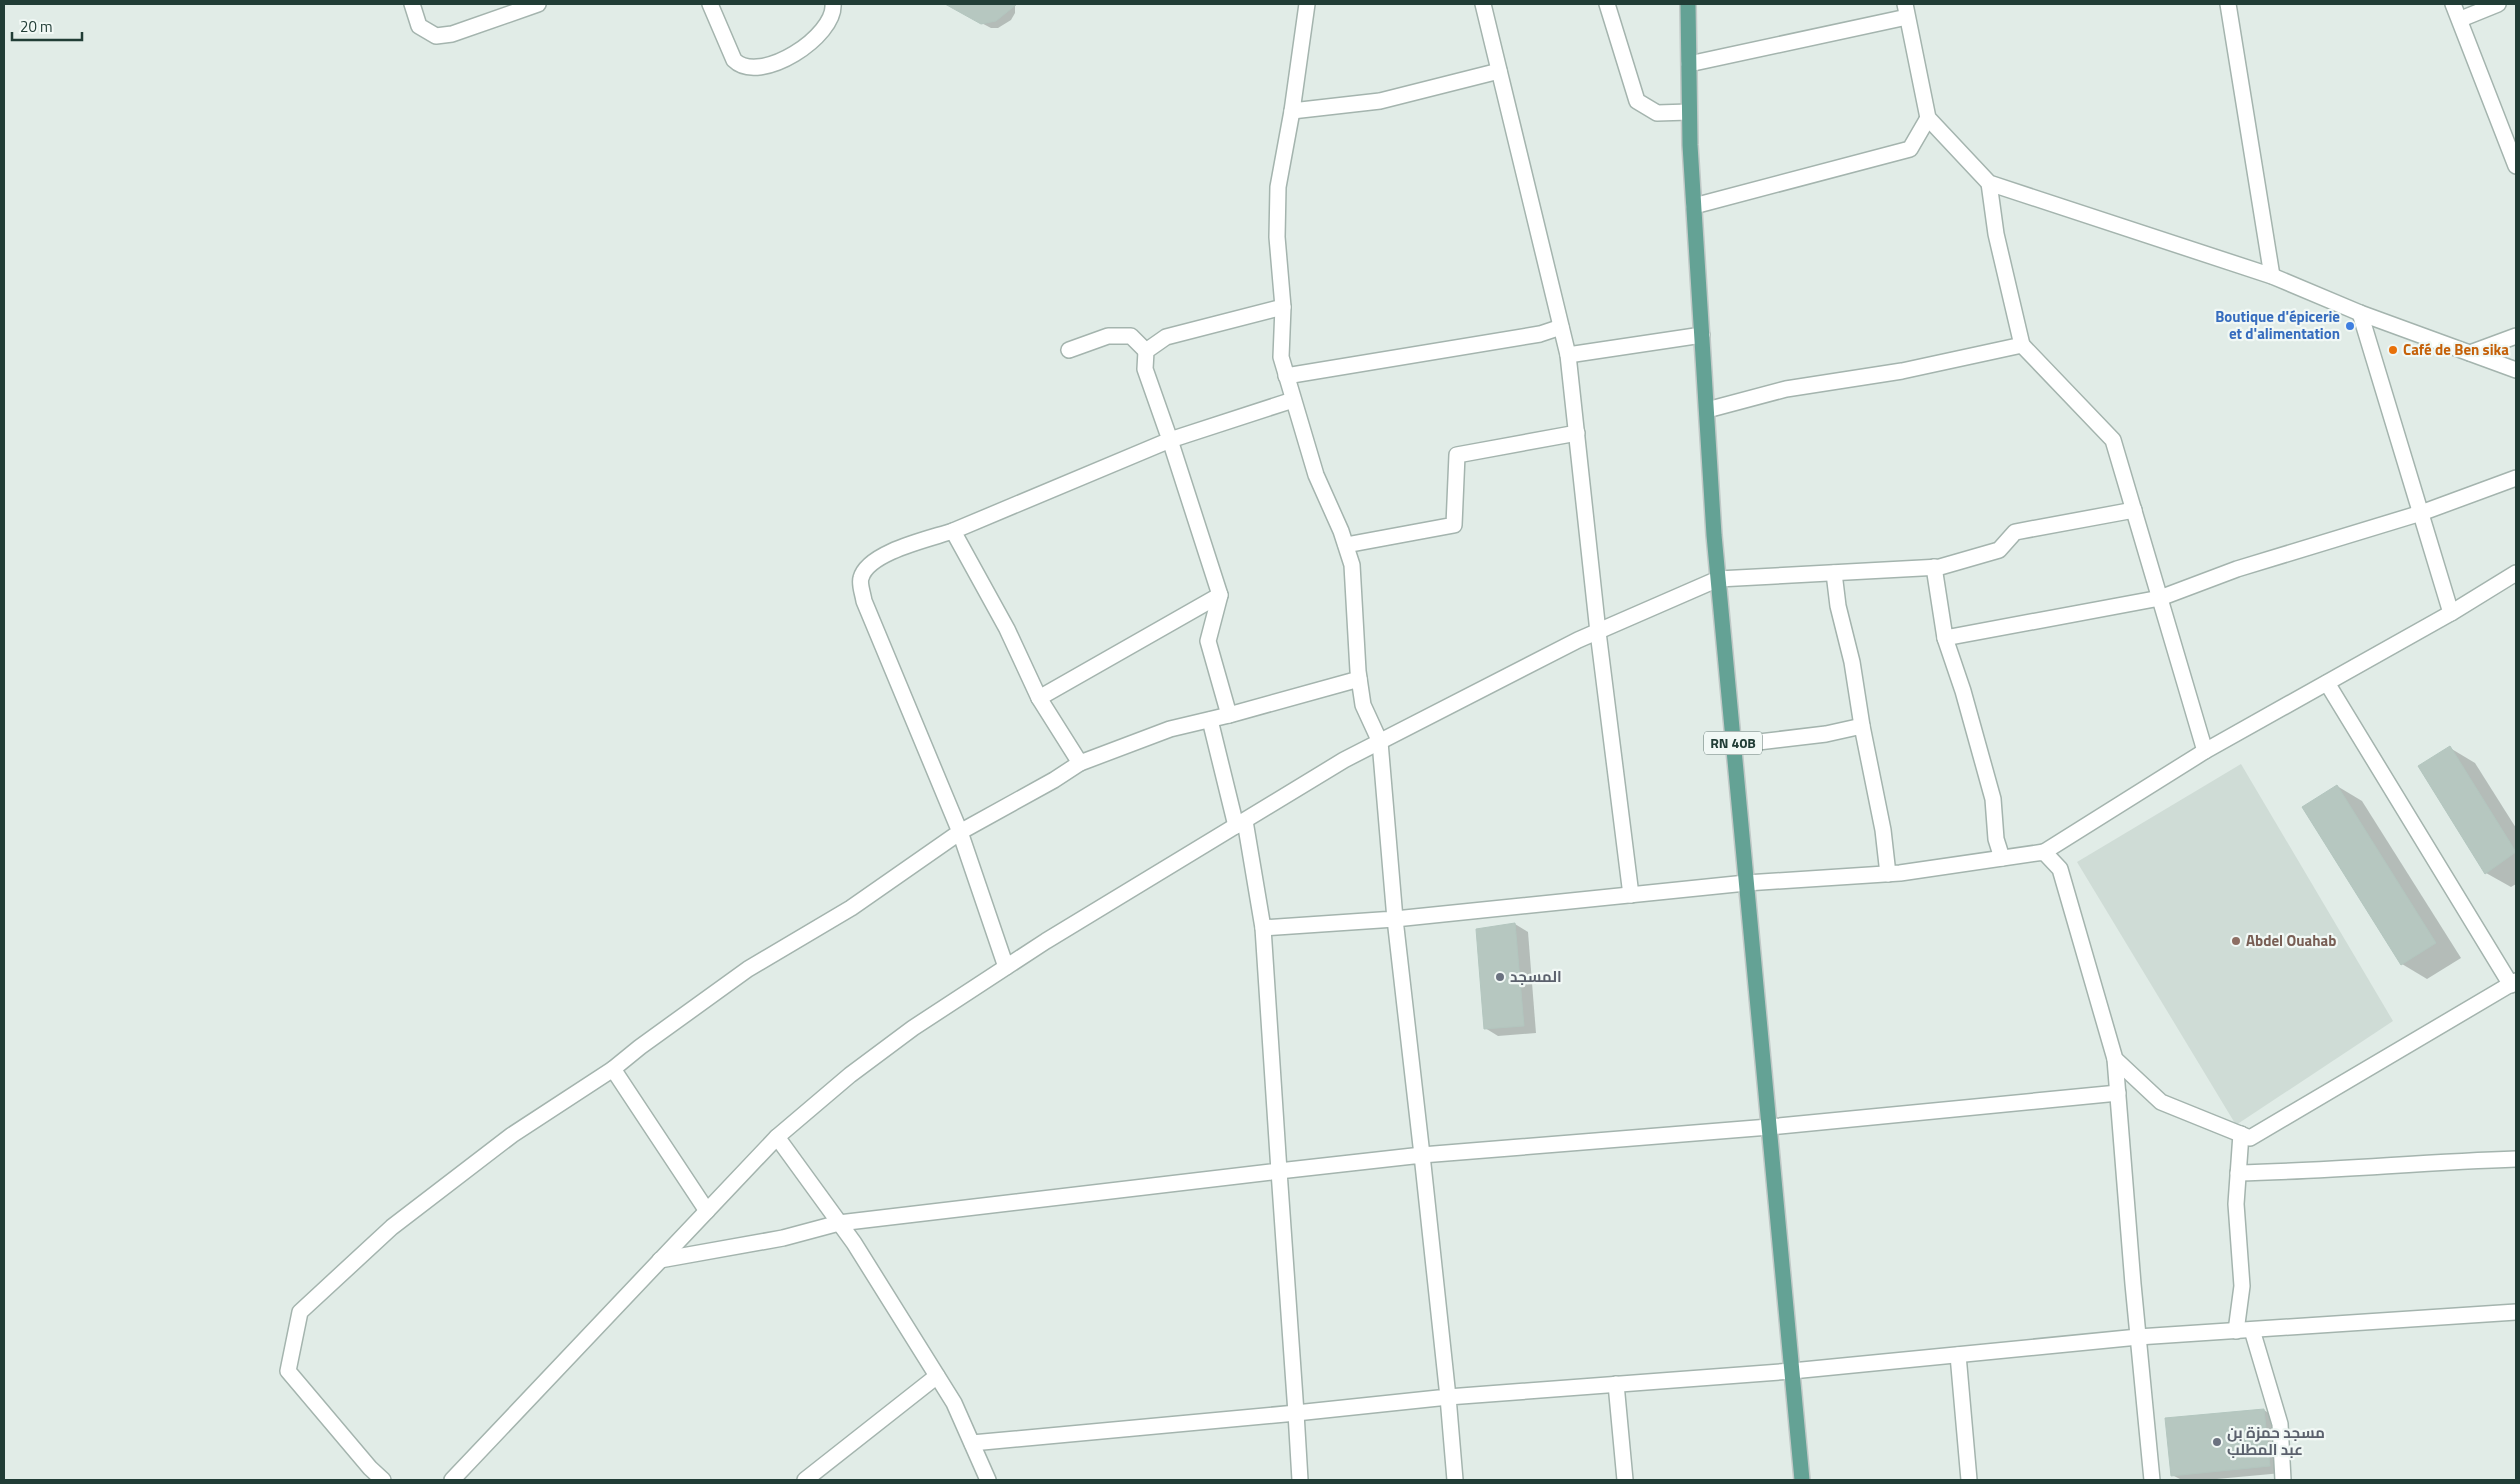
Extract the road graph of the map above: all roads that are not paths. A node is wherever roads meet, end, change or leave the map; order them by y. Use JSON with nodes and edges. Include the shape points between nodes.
{"nodes":[{"id":1,"x":412,"y":4,"type":"edge"},
{"id":2,"x":538,"y":4,"type":"edge"},
{"id":3,"x":710,"y":4,"type":"edge"},
{"id":4,"x":833,"y":4,"type":"edge"},
{"id":5,"x":1307,"y":4,"type":"edge"},
{"id":6,"x":1483,"y":4,"type":"edge"},
{"id":7,"x":1607,"y":4,"type":"edge"},
{"id":8,"x":1688,"y":4,"type":"edge"},
{"id":9,"x":2228,"y":4,"type":"edge"},
{"id":10,"x":2453,"y":4,"type":"edge"},
{"id":11,"x":2498,"y":4,"type":"edge"},
{"id":12,"x":1906,"y":10,"type":"edge"},
{"id":13,"x":2461,"y":19,"type":"junction"},
{"id":14,"x":1689,"y":64,"type":"junction"},
{"id":15,"x":1499,"y":70,"type":"junction"},
{"id":16,"x":1292,"y":111,"type":"junction"},
{"id":17,"x":1689,"y":112,"type":"junction"},
{"id":18,"x":1928,"y":118,"type":"junction"},
{"id":19,"x":2516,"y":166,"type":"edge"},
{"id":20,"x":1989,"y":183,"type":"junction"},
{"id":21,"x":1694,"y":206,"type":"junction"},
{"id":22,"x":2272,"y":276,"type":"junction"},
{"id":23,"x":1282,"y":307,"type":"junction"},
{"id":24,"x":2360,"y":312,"type":"junction"},
{"id":25,"x":1561,"y":326,"type":"junction"},
{"id":26,"x":1702,"y":335,"type":"junction"},
{"id":27,"x":2516,"y":336,"type":"edge"},
{"id":28,"x":2022,"y":345,"type":"junction"},
{"id":29,"x":1069,"y":350,"type":"dead end"},
{"id":30,"x":1146,"y":351,"type":"junction"},
{"id":31,"x":2470,"y":353,"type":"junction"},
{"id":32,"x":1568,"y":355,"type":"junction"},
{"id":33,"x":2516,"y":370,"type":"edge"},
{"id":34,"x":1286,"y":376,"type":"junction"},
{"id":35,"x":1293,"y":400,"type":"junction"},
{"id":36,"x":1707,"y":410,"type":"junction"},
{"id":37,"x":1577,"y":433,"type":"junction"},
{"id":38,"x":1170,"y":440,"type":"junction"},
{"id":39,"x":2516,"y":478,"type":"edge"},
{"id":40,"x":2134,"y":510,"type":"junction"},
{"id":41,"x":2421,"y":513,"type":"junction"},
{"id":42,"x":953,"y":531,"type":"junction"},
{"id":43,"x":1346,"y":545,"type":"junction"},
{"id":44,"x":1934,"y":567,"type":"junction"},
{"id":45,"x":1834,"y":573,"type":"junction"},
{"id":46,"x":2516,"y":573,"type":"edge"},
{"id":47,"x":1718,"y":579,"type":"junction"},
{"id":48,"x":1220,"y":594,"type":"junction"},
{"id":49,"x":2160,"y":598,"type":"junction"},
{"id":50,"x":2451,"y":613,"type":"junction"},
{"id":51,"x":1598,"y":632,"type":"junction"},
{"id":52,"x":1945,"y":638,"type":"junction"},
{"id":53,"x":1359,"y":679,"type":"junction"},
{"id":54,"x":2327,"y":683,"type":"junction"},
{"id":55,"x":1038,"y":698,"type":"junction"},
{"id":56,"x":1229,"y":715,"type":"junction"},
{"id":57,"x":1210,"y":720,"type":"junction"},
{"id":58,"x":1862,"y":726,"type":"junction"},
{"id":59,"x":1380,"y":742,"type":"junction"},
{"id":60,"x":1734,"y":745,"type":"junction"},
{"id":61,"x":2205,"y":751,"type":"junction"},
{"id":62,"x":1080,"y":763,"type":"junction"},
{"id":63,"x":1240,"y":823,"type":"junction"},
{"id":64,"x":960,"y":832,"type":"junction"},
{"id":65,"x":2044,"y":852,"type":"junction"},
{"id":66,"x":2002,"y":858,"type":"junction"},
{"id":67,"x":1888,"y":874,"type":"junction"},
{"id":68,"x":1746,"y":883,"type":"junction"},
{"id":69,"x":1631,"y":895,"type":"junction"},
{"id":70,"x":1395,"y":919,"type":"junction"},
{"id":71,"x":1263,"y":928,"type":"junction"},
{"id":72,"x":1006,"y":967,"type":"junction"},
{"id":73,"x":2514,"y":984,"type":"edge"},
{"id":74,"x":2115,"y":1058,"type":"junction"},
{"id":75,"x":614,"y":1069,"type":"junction"},
{"id":76,"x":2118,"y":1093,"type":"junction"},
{"id":77,"x":1769,"y":1127,"type":"junction"},
{"id":78,"x":2241,"y":1134,"type":"junction"},
{"id":79,"x":777,"y":1137,"type":"junction"},
{"id":80,"x":1422,"y":1154,"type":"junction"},
{"id":81,"x":2516,"y":1159,"type":"edge"},
{"id":82,"x":1279,"y":1171,"type":"junction"},
{"id":83,"x":2238,"y":1174,"type":"junction"},
{"id":84,"x":707,"y":1210,"type":"junction"},
{"id":85,"x":839,"y":1223,"type":"junction"},
{"id":86,"x":660,"y":1260,"type":"junction"},
{"id":87,"x":2516,"y":1312,"type":"edge"},
{"id":88,"x":2252,"y":1330,"type":"junction"},
{"id":89,"x":2236,"y":1331,"type":"junction"},
{"id":90,"x":2138,"y":1336,"type":"junction"},
{"id":91,"x":1958,"y":1355,"type":"junction"},
{"id":92,"x":1792,"y":1371,"type":"junction"},
{"id":93,"x":937,"y":1376,"type":"junction"},
{"id":94,"x":1616,"y":1384,"type":"junction"},
{"id":95,"x":1448,"y":1397,"type":"junction"},
{"id":96,"x":1296,"y":1413,"type":"junction"},
{"id":97,"x":972,"y":1444,"type":"junction"},
{"id":98,"x":383,"y":1480,"type":"edge"},
{"id":99,"x":452,"y":1480,"type":"edge"},
{"id":100,"x":805,"y":1480,"type":"edge"},
{"id":101,"x":988,"y":1480,"type":"edge"},
{"id":102,"x":1300,"y":1480,"type":"edge"},
{"id":103,"x":1455,"y":1480,"type":"edge"},
{"id":104,"x":1625,"y":1480,"type":"edge"},
{"id":105,"x":1802,"y":1480,"type":"edge"},
{"id":106,"x":1969,"y":1480,"type":"edge"},
{"id":107,"x":2152,"y":1480,"type":"edge"},
{"id":108,"x":2283,"y":1480,"type":"edge"}],
"edges":[{"from":1,"to":2,"type":"street","via":[[420,26],[436,36],[452,34]]},
{"from":3,"to":4,"type":"street","via":[[734,60],[740,66],[761,68],[799,52],[825,25]]},
{"from":5,"to":16,"type":"street"},
{"from":6,"to":15,"type":"street"},
{"from":7,"to":17,"type":"street","via":[[1637,101],[1657,113]]},
{"from":8,"to":14,"type":"main road","number":"RN 40B"},
{"from":9,"to":22,"type":"street"},
{"from":10,"to":13,"type":"street"},
{"from":11,"to":13,"type":"street"},
{"from":12,"to":14,"type":"street"},
{"from":12,"to":18,"type":"street"},
{"from":13,"to":19,"type":"street"},
{"from":14,"to":17,"type":"main road","number":"RN 40B"},
{"from":15,"to":16,"type":"street","via":[[1380,102]]},
{"from":15,"to":25,"type":"street"},
{"from":16,"to":23,"type":"street","via":[[1278,187]]},
{"from":17,"to":21,"type":"main road","number":"RN 40B"},
{"from":18,"to":20,"type":"street"},
{"from":18,"to":21,"type":"street","via":[[1910,149]]},
{"from":20,"to":22,"type":"street"},
{"from":20,"to":28,"type":"street","via":[[1996,234]]},
{"from":21,"to":26,"type":"main road","number":"RN 40B"},
{"from":22,"to":24,"type":"street"},
{"from":23,"to":30,"type":"street","via":[[1166,337]]},
{"from":23,"to":34,"type":"street","via":[[1281,357]]},
{"from":24,"to":31,"type":"street"},
{"from":24,"to":41,"type":"street"},
{"from":25,"to":32,"type":"street"},
{"from":25,"to":34,"type":"street","via":[[1540,334]]},
{"from":26,"to":32,"type":"street"},
{"from":26,"to":36,"type":"main road","number":"RN 40B"},
{"from":27,"to":31,"type":"street"},
{"from":28,"to":36,"type":"street","via":[[1902,371],[1786,389]]},
{"from":28,"to":40,"type":"street","via":[[2114,440]]},
{"from":29,"to":30,"type":"street","via":[[1108,336],[1131,336]]},
{"from":30,"to":38,"type":"street","via":[[1145,369]]},
{"from":31,"to":33,"type":"street"},
{"from":32,"to":37,"type":"street"},
{"from":34,"to":35,"type":"street"},
{"from":35,"to":38,"type":"street"},
{"from":35,"to":43,"type":"street","via":[[1316,475]]},
{"from":36,"to":47,"type":"main road","number":"RN 40B"},
{"from":37,"to":43,"type":"street","via":[[1456,455],[1454,525]]},
{"from":37,"to":51,"type":"street"},
{"from":38,"to":42,"type":"street"},
{"from":38,"to":48,"type":"street"},
{"from":39,"to":41,"type":"street"},
{"from":40,"to":44,"type":"street","via":[[2015,532],[1999,550]]},
{"from":40,"to":49,"type":"street"},
{"from":41,"to":49,"type":"street","via":[[2237,569]]},
{"from":41,"to":50,"type":"street"},
{"from":42,"to":55,"type":"street","via":[[1007,630]]},
{"from":42,"to":64,"type":"street","via":[[892,552],[866,566],[860,580],[864,601]]},
{"from":43,"to":53,"type":"street","via":[[1352,565]]},
{"from":44,"to":45,"type":"street"},
{"from":44,"to":52,"type":"street"},
{"from":45,"to":47,"type":"street"},
{"from":45,"to":58,"type":"street"},
{"from":46,"to":50,"type":"street"},
{"from":47,"to":51,"type":"street"},
{"from":47,"to":60,"type":"main road","number":"RN 40B"},
{"from":48,"to":55,"type":"street"},
{"from":48,"to":56,"type":"street","via":[[1208,641]]},
{"from":49,"to":52,"type":"street"},
{"from":49,"to":61,"type":"street"},
{"from":50,"to":54,"type":"street"},
{"from":51,"to":59,"type":"street"},
{"from":51,"to":69,"type":"street"},
{"from":52,"to":66,"type":"street","via":[[1993,798],[1996,839]]},
{"from":53,"to":56,"type":"street"},
{"from":53,"to":59,"type":"street","via":[[1363,705]]},
{"from":54,"to":61,"type":"street"},
{"from":54,"to":73,"type":"street"},
{"from":55,"to":62,"type":"street"},
{"from":56,"to":57,"type":"street"},
{"from":57,"to":62,"type":"street","via":[[1170,729]]},
{"from":57,"to":63,"type":"street"},
{"from":58,"to":60,"type":"street","via":[[1826,734]]},
{"from":58,"to":67,"type":"street","via":[[1883,830]]},
{"from":59,"to":63,"type":"street"},
{"from":59,"to":70,"type":"street"},
{"from":60,"to":68,"type":"main road","number":"RN 40B"},
{"from":61,"to":65,"type":"street"},
{"from":62,"to":64,"type":"street"},
{"from":63,"to":71,"type":"street"},
{"from":63,"to":72,"type":"street"},
{"from":64,"to":72,"type":"street"},
{"from":64,"to":75,"type":"street","via":[[851,908],[748,969]]},
{"from":65,"to":66,"type":"street"},
{"from":65,"to":74,"type":"street","via":[[2060,869]]},
{"from":66,"to":67,"type":"street"},
{"from":67,"to":68,"type":"street"},
{"from":68,"to":69,"type":"street"},
{"from":68,"to":77,"type":"main road","number":"RN 40B"},
{"from":69,"to":70,"type":"street"},
{"from":70,"to":71,"type":"street"},
{"from":70,"to":80,"type":"street"},
{"from":71,"to":82,"type":"street"},
{"from":72,"to":79,"type":"street","via":[[913,1028],[850,1075]]},
{"from":73,"to":78,"type":"street","via":[[2250,1138]]},
{"from":74,"to":76,"type":"street"},
{"from":74,"to":78,"type":"street","via":[[2161,1102]]},
{"from":75,"to":84,"type":"street"},
{"from":75,"to":98,"type":"street","via":[[512,1135],[392,1227],[300,1312],[288,1371]]},
{"from":76,"to":77,"type":"street"},
{"from":76,"to":90,"type":"street"},
{"from":77,"to":80,"type":"street"},
{"from":77,"to":92,"type":"main road","number":"RN 40B"},
{"from":78,"to":83,"type":"street"},
{"from":79,"to":84,"type":"street"},
{"from":79,"to":85,"type":"street"},
{"from":80,"to":82,"type":"street"},
{"from":80,"to":95,"type":"street"},
{"from":81,"to":83,"type":"street"},
{"from":82,"to":85,"type":"street"},
{"from":82,"to":96,"type":"street"},
{"from":83,"to":89,"type":"street","via":[[2236,1204],[2242,1286]]},
{"from":84,"to":86,"type":"street"},
{"from":85,"to":86,"type":"street","via":[[783,1238]]},
{"from":85,"to":93,"type":"street"},
{"from":86,"to":99,"type":"street"},
{"from":87,"to":88,"type":"street"},
{"from":88,"to":89,"type":"street"},
{"from":88,"to":108,"type":"street","via":[[2280,1424]]},
{"from":89,"to":90,"type":"street"},
{"from":90,"to":91,"type":"street"},
{"from":90,"to":107,"type":"street"},
{"from":91,"to":92,"type":"street"},
{"from":91,"to":106,"type":"street"},
{"from":92,"to":94,"type":"street"},
{"from":92,"to":105,"type":"main road","number":"RN 40B"},
{"from":93,"to":97,"type":"street","via":[[954,1403]]},
{"from":93,"to":100,"type":"street"},
{"from":94,"to":95,"type":"street"},
{"from":94,"to":104,"type":"street"},
{"from":95,"to":96,"type":"street"},
{"from":95,"to":103,"type":"street"},
{"from":96,"to":97,"type":"street"},
{"from":96,"to":102,"type":"street"},
{"from":97,"to":101,"type":"street"}]}
